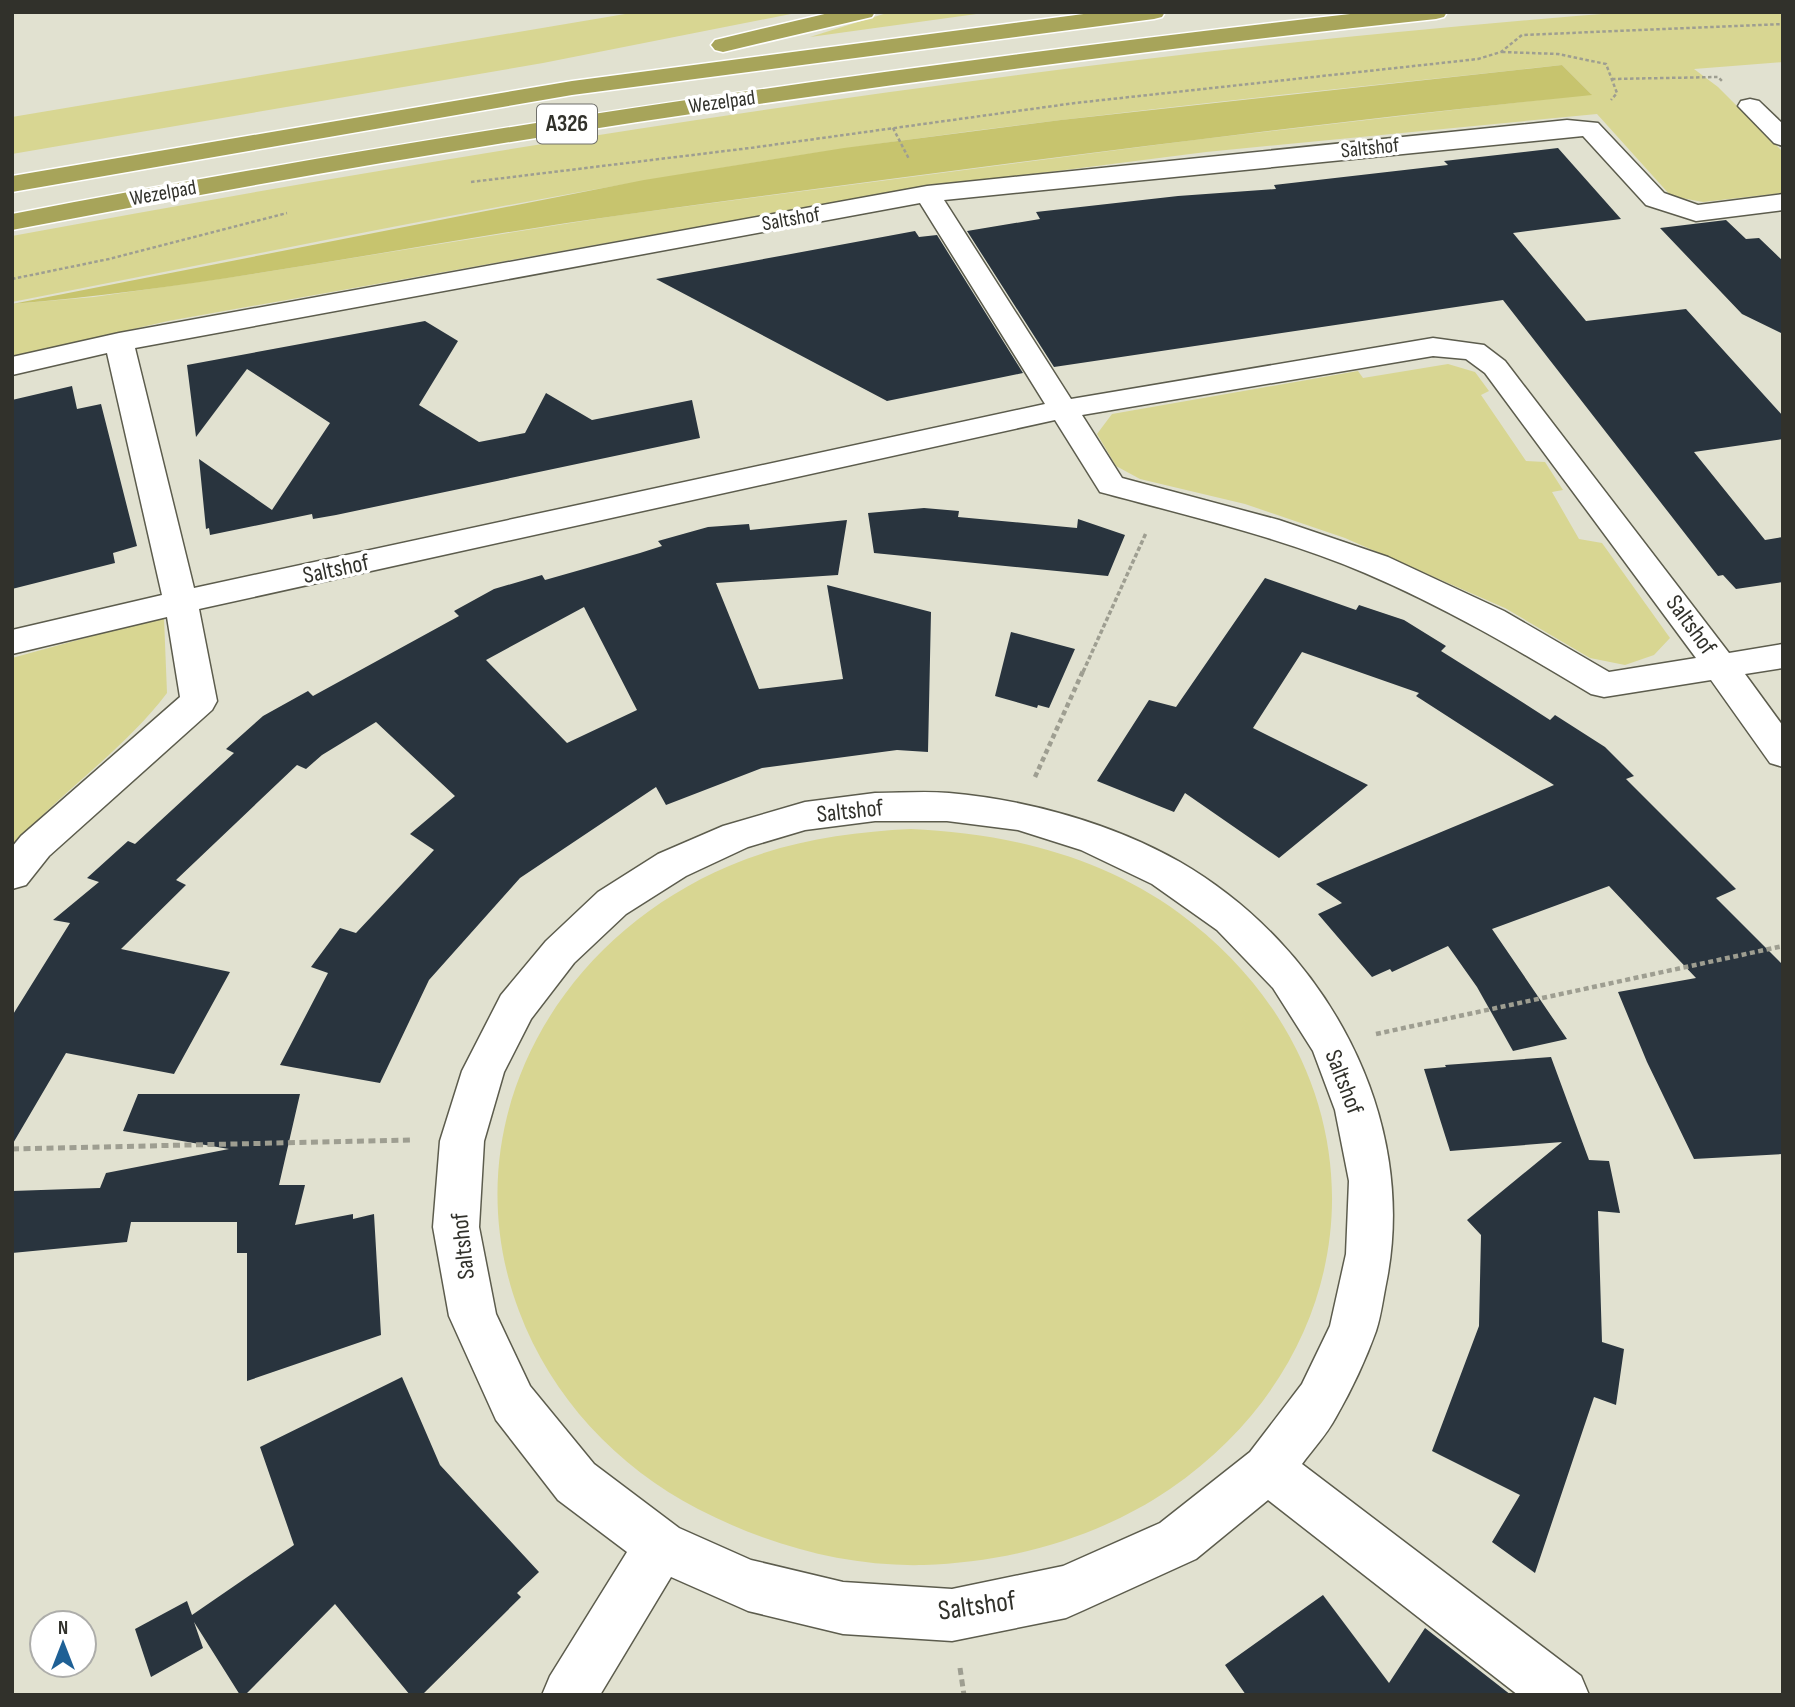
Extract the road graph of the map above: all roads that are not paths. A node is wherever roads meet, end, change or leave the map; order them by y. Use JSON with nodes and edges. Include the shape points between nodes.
{"nodes":[{"id":1,"x":864,"y":12,"type":"edge"},
{"id":2,"x":1154,"y":12,"type":"edge"},
{"id":3,"x":1436,"y":12,"type":"edge"},
{"id":4,"x":572,"y":88,"type":"junction"},
{"id":5,"x":1749,"y":106,"type":"road end"},
{"id":6,"x":1783,"y":138,"type":"edge"},
{"id":7,"x":12,"y":184,"type":"edge"},
{"id":8,"x":927,"y":194,"type":"junction"},
{"id":9,"x":1782,"y":204,"type":"edge"},
{"id":10,"x":12,"y":222,"type":"edge"},
{"id":11,"x":118,"y":342,"type":"junction"},
{"id":12,"x":12,"y":366,"type":"edge"},
{"id":13,"x":1064,"y":409,"type":"junction"},
{"id":14,"x":181,"y":602,"type":"junction"},
{"id":15,"x":12,"y":642,"type":"edge"},
{"id":16,"x":1783,"y":656,"type":"edge"},
{"id":17,"x":1721,"y":666,"type":"junction"},
{"id":18,"x":1783,"y":754,"type":"edge"},
{"id":19,"x":12,"y":874,"type":"edge"},
{"id":20,"x":1268,"y":1469,"type":"junction"},
{"id":21,"x":661,"y":1546,"type":"junction"},
{"id":22,"x":569,"y":1695,"type":"edge"},
{"id":23,"x":1562,"y":1695,"type":"edge"}],
"edges":[{"from":1,"to":4,"type":"highway","number":"A326","via":[[613,66]]},
{"from":2,"to":4,"type":"highway","name":"Wezelpad","number":"A326"},
{"from":3,"to":10,"type":"highway","name":"Wezelpad","number":"A326","via":[[1124,47],[648,112],[413,148]]},
{"from":4,"to":7,"type":"highway","name":"Wezelpad","number":"A326"},
{"from":5,"to":6,"type":"street"},
{"from":8,"to":9,"type":"street","name":"Saltshof","via":[[1589,128],[1655,198],[1696,212]]},
{"from":8,"to":11,"type":"street","name":"Saltshof"},
{"from":8,"to":13,"type":"street","name":"Saltshof"},
{"from":11,"to":12,"type":"street","name":"Saltshof"},
{"from":11,"to":14,"type":"street"},
{"from":13,"to":14,"type":"street","name":"Saltshof"},
{"from":13,"to":17,"type":"street","name":"Saltshof","via":[[1111,485],[1268,527],[1376,565],[1492,619],[1604,685]]},
{"from":13,"to":17,"type":"street","name":"Saltshof","via":[[1433,347],[1474,351],[1495,367]]},
{"from":14,"to":15,"type":"street","name":"Saltshof"},
{"from":14,"to":19,"type":"street","via":[[199,701],[44,838]]},
{"from":16,"to":17,"type":"street","name":"Saltshof"},
{"from":17,"to":18,"type":"street","name":"Saltshof"},
{"from":20,"to":21,"type":"street","name":"Saltshof","via":[[1178,1541],[1066,1592],[951,1615],[843,1608],[748,1585]]},
{"from":20,"to":21,"type":"street","name":"Saltshof","via":[[1319,1401],[1353,1329],[1369,1254],[1371,1181],[1357,1110],[1331,1044],[1287,976],[1231,919],[1154,867],[1094,839],[1018,816],[947,807],[875,807],[805,816],[736,836],[672,865],[612,904],[560,951],[516,1007],[483,1071],[462,1141],[456,1227],[472,1316],[513,1402],[576,1482]]},
{"from":20,"to":23,"type":"street"},
{"from":21,"to":22,"type":"street"}]}
